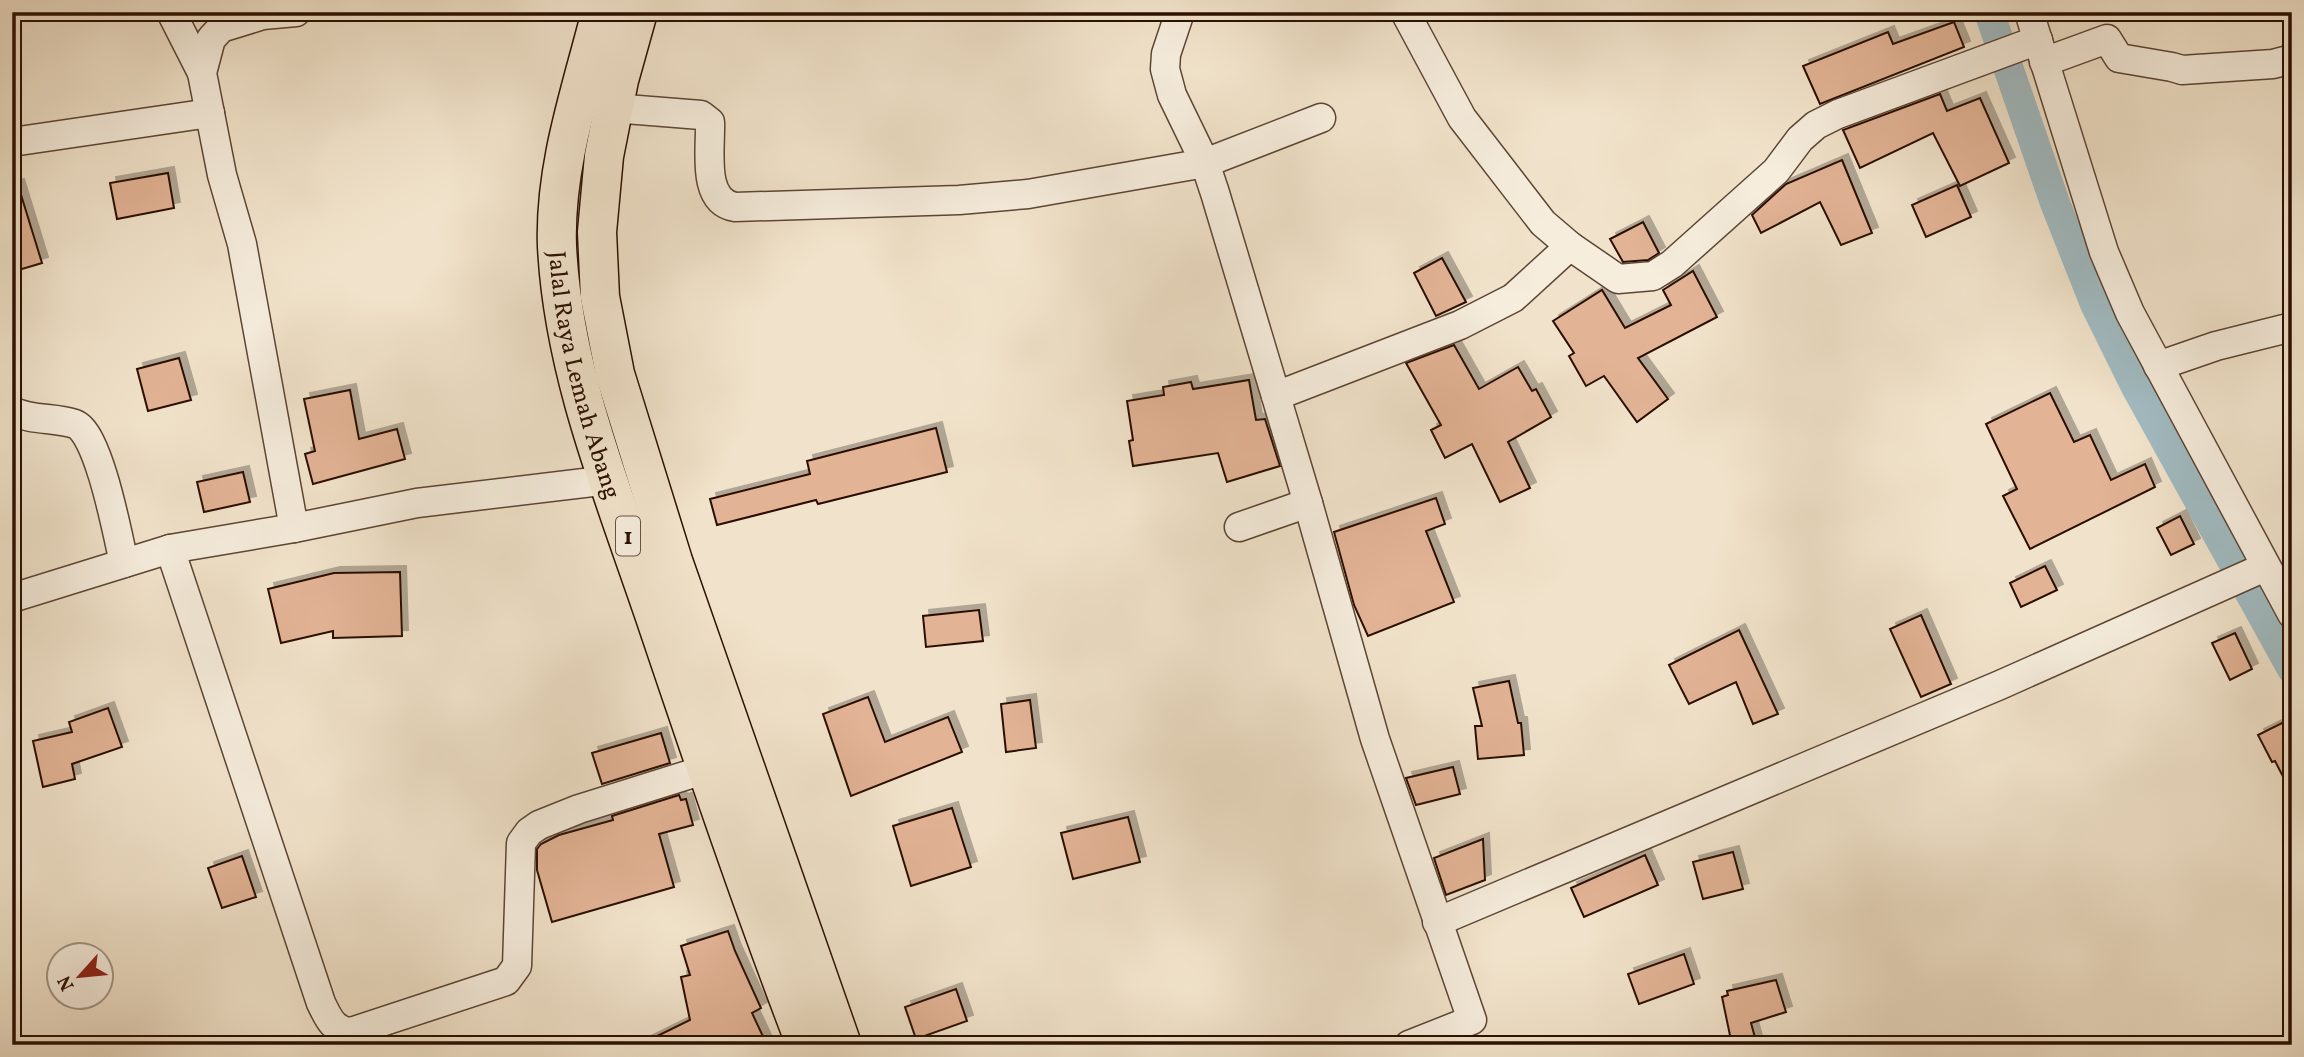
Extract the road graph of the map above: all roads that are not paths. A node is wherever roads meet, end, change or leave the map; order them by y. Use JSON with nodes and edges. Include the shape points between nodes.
{"nodes":[{"id":1,"x":171,"y":12,"type":"edge"},
{"id":2,"x":296,"y":12,"type":"edge"},
{"id":3,"x":601,"y":12,"type":"edge"},
{"id":4,"x":638,"y":12,"type":"edge"},
{"id":5,"x":1180,"y":12,"type":"edge"},
{"id":6,"x":1405,"y":12,"type":"edge"},
{"id":7,"x":2029,"y":12,"type":"edge"},
{"id":8,"x":2033,"y":50,"type":"junction"},
{"id":9,"x":2292,"y":59,"type":"edge"},
{"id":10,"x":202,"y":73,"type":"junction"},
{"id":11,"x":613,"y":108,"type":"junction"},
{"id":12,"x":210,"y":113,"type":"junction"},
{"id":13,"x":1321,"y":118,"type":"dead end"},
{"id":14,"x":12,"y":142,"type":"edge"},
{"id":15,"x":1205,"y":163,"type":"junction"},
{"id":16,"x":1570,"y":246,"type":"junction"},
{"id":17,"x":2292,"y":327,"type":"edge"},
{"id":18,"x":2158,"y":366,"type":"junction"},
{"id":19,"x":1276,"y":397,"type":"junction"},
{"id":20,"x":12,"y":411,"type":"edge"},
{"id":21,"x":608,"y":480,"type":"junction"},
{"id":22,"x":1308,"y":503,"type":"junction"},
{"id":23,"x":1239,"y":527,"type":"dead end"},
{"id":24,"x":294,"y":528,"type":"junction"},
{"id":25,"x":170,"y":549,"type":"junction"},
{"id":26,"x":124,"y":563,"type":"junction"},
{"id":27,"x":2259,"y":570,"type":"junction"},
{"id":28,"x":12,"y":598,"type":"edge"},
{"id":29,"x":2292,"y":614,"type":"edge"},
{"id":30,"x":707,"y":769,"type":"junction"},
{"id":31,"x":1437,"y":922,"type":"junction"},
{"id":32,"x":1476,"y":1032,"type":"edge"},
{"id":33,"x":806,"y":1045,"type":"edge"},
{"id":34,"x":842,"y":1045,"type":"edge"},
{"id":35,"x":1409,"y":1045,"type":"edge"}],
"edges":[{"from":1,"to":10,"type":"street"},
{"from":2,"to":10,"type":"street","via":[[263,15],[221,28],[211,38]]},
{"from":3,"to":21,"type":"highway","name":"Jalal Raya Lemah Abang","number":"1","via":[[560,184],[557,243],[573,363]]},
{"from":4,"to":11,"type":"highway","name":"Jalal Raya Lemah Abang","number":"1"},
{"from":5,"to":15,"type":"street","via":[[1165,69],[1172,95]]},
{"from":6,"to":16,"type":"street","via":[[1462,118],[1543,223]]},
{"from":7,"to":8,"type":"street"},
{"from":8,"to":9,"type":"street","via":[[2107,39],[2119,58],[2182,70]]},
{"from":8,"to":16,"type":"street","via":[[1981,59],[1816,125],[1776,171],[1653,276],[1618,279]]},
{"from":8,"to":18,"type":"street","via":[[2104,252]]},
{"from":10,"to":12,"type":"street"},
{"from":11,"to":15,"type":"street","via":[[701,115],[710,122],[711,189],[718,200],[735,207],[1028,194]]},
{"from":11,"to":34,"type":"highway","name":"Jalal Raya Lemah Abang","number":"1","via":[[597,232],[600,297],[615,374],[673,561]]},
{"from":12,"to":14,"type":"street"},
{"from":12,"to":24,"type":"street","via":[[242,244]]},
{"from":13,"to":15,"type":"street"},
{"from":15,"to":19,"type":"street"},
{"from":16,"to":19,"type":"street","via":[[1514,298],[1449,329]]},
{"from":17,"to":18,"type":"street"},
{"from":18,"to":27,"type":"street"},
{"from":19,"to":22,"type":"street"},
{"from":20,"to":26,"type":"street","via":[[28,418],[77,424],[89,435]]},
{"from":21,"to":24,"type":"street","via":[[416,503]]},
{"from":21,"to":30,"type":"highway","name":"Jalal Raya Lemah Abang","number":"1"},
{"from":22,"to":23,"type":"street"},
{"from":22,"to":31,"type":"street","via":[[1375,739]]},
{"from":24,"to":25,"type":"street"},
{"from":25,"to":26,"type":"street"},
{"from":25,"to":30,"type":"street","via":[[320,1003],[332,1024],[343,1031],[506,981],[517,966],[521,843],[529,832],[579,809]]},
{"from":26,"to":28,"type":"street"},
{"from":27,"to":29,"type":"street"},
{"from":27,"to":31,"type":"street","via":[[2000,685]]},
{"from":30,"to":33,"type":"highway","name":"Jalal Raya Lemah Abang","number":"1"},
{"from":31,"to":32,"type":"street"},
{"from":32,"to":35,"type":"street"}]}
